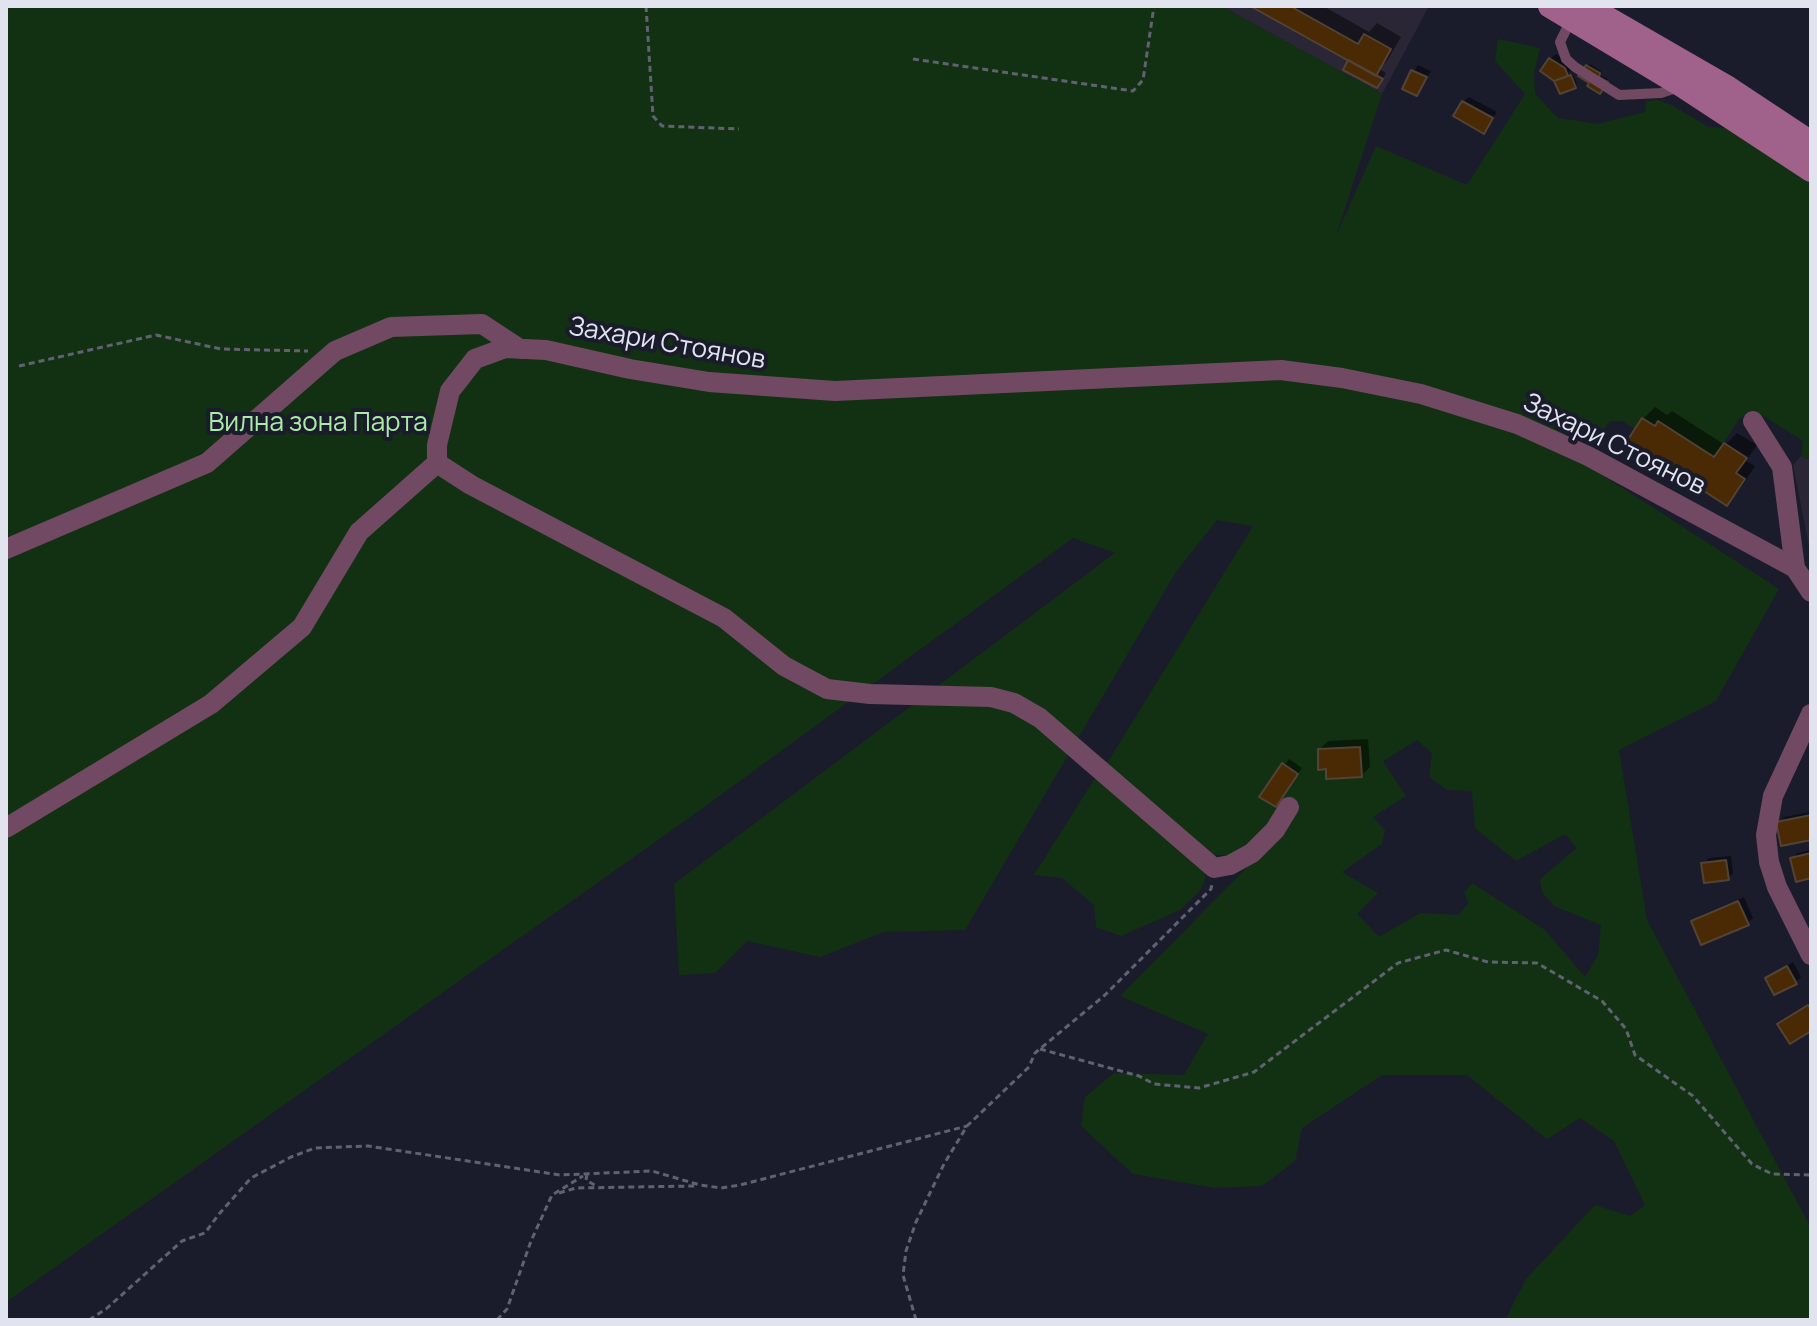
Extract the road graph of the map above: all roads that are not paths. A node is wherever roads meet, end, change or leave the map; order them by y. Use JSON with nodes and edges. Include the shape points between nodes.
{"nodes":[{"id":1,"x":1550,"y":6,"type":"edge"},
{"id":2,"x":1579,"y":12,"type":"edge"},
{"id":3,"x":1688,"y":78,"type":"junction"},
{"id":4,"x":1811,"y":143,"type":"edge"},
{"id":5,"x":1811,"y":170,"type":"edge"},
{"id":6,"x":520,"y":349,"type":"junction"},
{"id":7,"x":1753,"y":421,"type":"dead end"},
{"id":8,"x":437,"y":463,"type":"junction"},
{"id":9,"x":6,"y":549,"type":"edge"},
{"id":10,"x":1795,"y":568,"type":"junction"},
{"id":11,"x":1811,"y":592,"type":"edge"},
{"id":12,"x":1811,"y":714,"type":"edge"},
{"id":13,"x":1289,"y":807,"type":"dead end"},
{"id":14,"x":6,"y":828,"type":"edge"},
{"id":15,"x":1811,"y":955,"type":"edge"}],
"edges":[{"from":1,"to":2,"type":"main road"},
{"from":2,"to":3,"type":"main road"},
{"from":2,"to":3,"type":"lane","via":[[1560,42],[1566,59],[1619,95],[1661,93]]},
{"from":3,"to":4,"type":"main road"},
{"from":3,"to":5,"type":"main road"},
{"from":6,"to":8,"type":"street","name":"Захари Стоянов","via":[[505,348],[475,359],[450,391]]},
{"from":6,"to":9,"type":"street","via":[[482,324],[391,327],[335,351],[207,463]]},
{"from":6,"to":10,"type":"street","name":"Захари Стоянов","via":[[709,382],[822,391],[1281,370],[1342,378],[1421,394],[1517,424],[1588,456]]},
{"from":7,"to":10,"type":"street","via":[[1782,467]]},
{"from":8,"to":13,"type":"street","via":[[724,618],[784,666],[827,689],[991,697],[1014,703],[1040,718],[1214,868],[1252,853]]},
{"from":8,"to":14,"type":"street","via":[[359,532],[302,627],[211,704]]},
{"from":10,"to":11,"type":"street","name":"Захари Стоянов"},
{"from":12,"to":15,"type":"street","via":[[1773,796],[1766,835],[1777,887]]}]}
